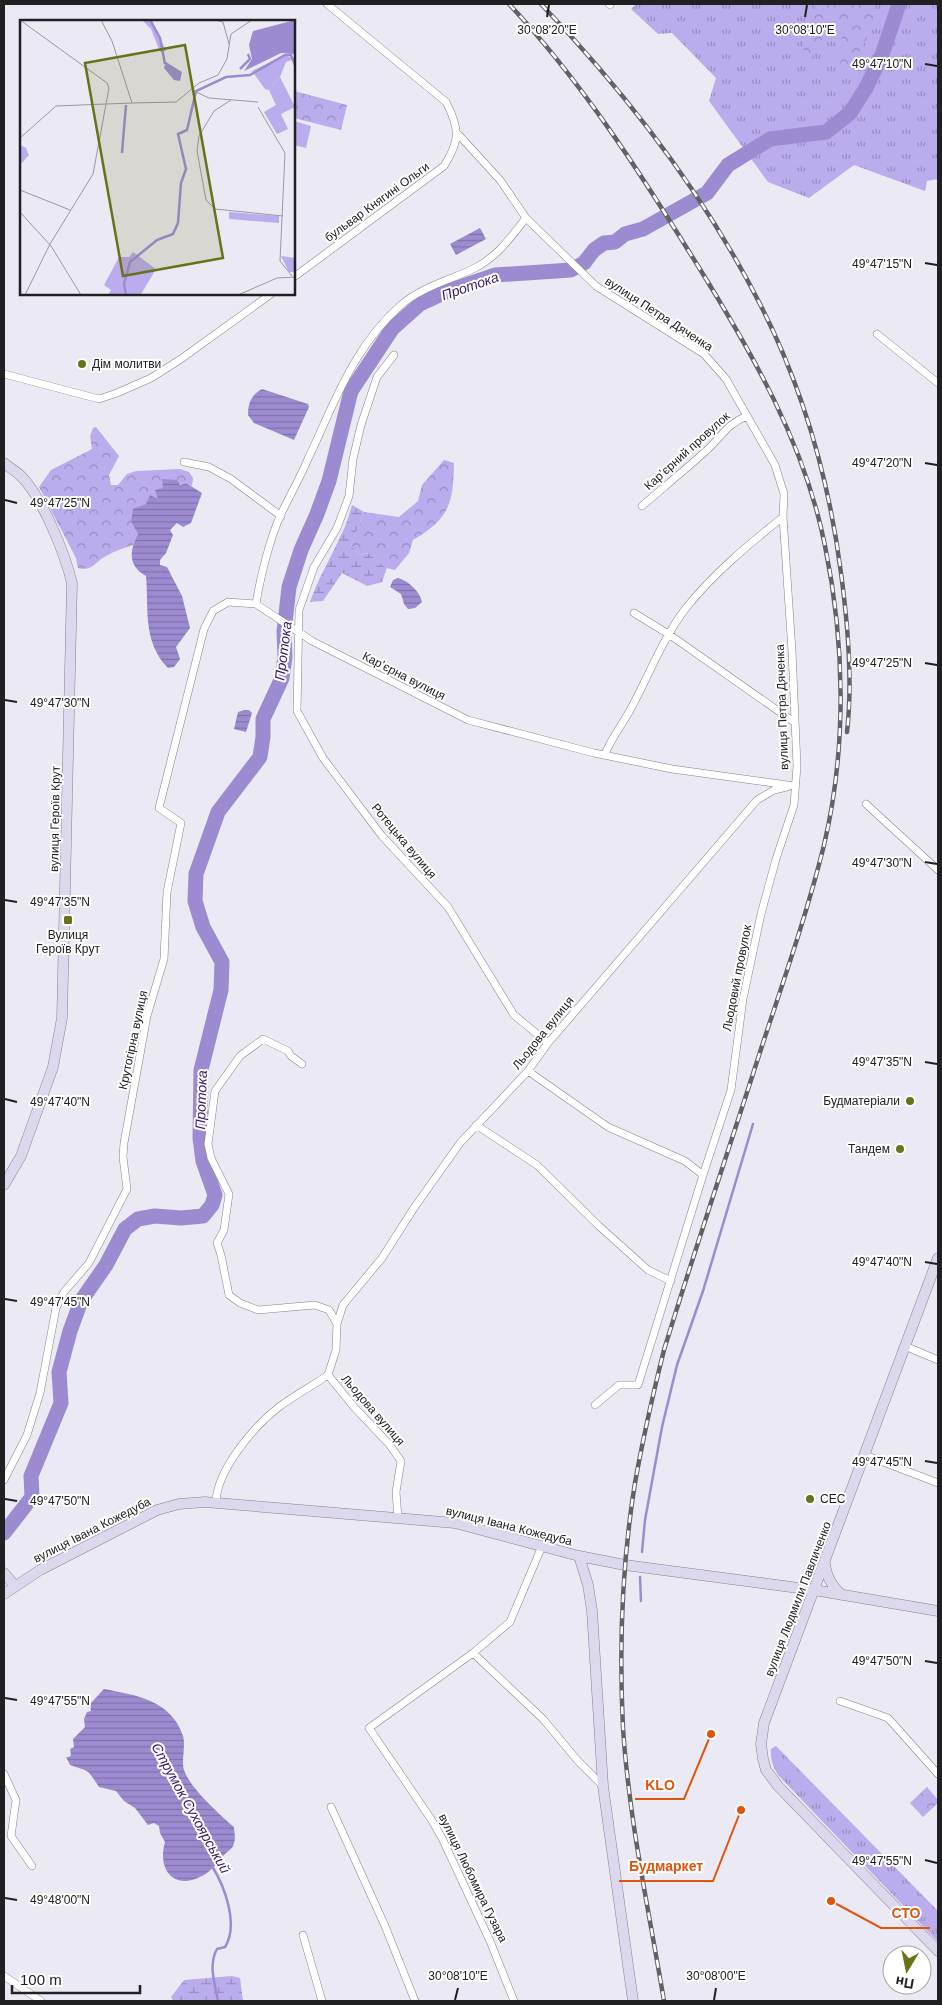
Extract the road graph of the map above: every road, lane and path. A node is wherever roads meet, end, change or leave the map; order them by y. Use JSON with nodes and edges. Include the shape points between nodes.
{"nodes":[{"id":1,"x":327,"y":4,"type":"edge"},
{"id":2,"x":458,"y":134,"type":"junction"},
{"id":3,"x":526,"y":218,"type":"junction"},
{"id":4,"x":295,"y":276,"type":"edge"},
{"id":5,"x":270,"y":295,"type":"edge"},
{"id":6,"x":877,"y":334,"type":"dead end"},
{"id":7,"x":394,"y":355,"type":"dead end"},
{"id":8,"x":4,"y":374,"type":"edge"},
{"id":9,"x":938,"y":383,"type":"edge"},
{"id":10,"x":747,"y":416,"type":"junction"},
{"id":11,"x":184,"y":462,"type":"dead end"},
{"id":12,"x":4,"y":463,"type":"edge"},
{"id":13,"x":642,"y":506,"type":"dead end"},
{"id":14,"x":280,"y":516,"type":"junction"},
{"id":15,"x":783,"y":518,"type":"junction"},
{"id":16,"x":256,"y":604,"type":"junction"},
{"id":17,"x":634,"y":613,"type":"dead end"},
{"id":18,"x":299,"y":631,"type":"junction"},
{"id":19,"x":670,"y":635,"type":"junction"},
{"id":20,"x":794,"y":722,"type":"junction"},
{"id":21,"x":605,"y":754,"type":"junction"},
{"id":22,"x":795,"y":786,"type":"junction"},
{"id":23,"x":866,"y":804,"type":"dead end"},
{"id":24,"x":938,"y":870,"type":"edge"},
{"id":25,"x":548,"y":1043,"type":"junction"},
{"id":26,"x":302,"y":1064,"type":"dead end"},
{"id":27,"x":528,"y":1071,"type":"junction"},
{"id":28,"x":476,"y":1125,"type":"junction"},
{"id":29,"x":703,"y":1175,"type":"junction"},
{"id":30,"x":4,"y":1185,"type":"edge"},
{"id":31,"x":938,"y":1258,"type":"edge"},
{"id":32,"x":671,"y":1282,"type":"junction"},
{"id":33,"x":337,"y":1324,"type":"junction"},
{"id":34,"x":905,"y":1346,"type":"junction"},
{"id":35,"x":938,"y":1360,"type":"edge"},
{"id":36,"x":328,"y":1375,"type":"junction"},
{"id":37,"x":595,"y":1405,"type":"dead end"},
{"id":38,"x":865,"y":1454,"type":"junction"},
{"id":39,"x":4,"y":1480,"type":"edge"},
{"id":40,"x":938,"y":1483,"type":"edge"},
{"id":41,"x":216,"y":1502,"type":"junction"},
{"id":42,"x":398,"y":1518,"type":"junction"},
{"id":43,"x":542,"y":1546,"type":"junction"},
{"id":44,"x":579,"y":1556,"type":"junction"},
{"id":45,"x":825,"y":1564,"type":"junction"},
{"id":46,"x":4,"y":1573,"type":"edge"},
{"id":47,"x":821,"y":1574,"type":"junction"},
{"id":48,"x":15,"y":1586,"type":"junction"},
{"id":49,"x":791,"y":1587,"type":"junction"},
{"id":50,"x":814,"y":1590,"type":"junction"},
{"id":51,"x":831,"y":1593,"type":"junction"},
{"id":52,"x":4,"y":1594,"type":"edge"},
{"id":53,"x":842,"y":1595,"type":"junction"},
{"id":54,"x":936,"y":1613,"type":"edge"},
{"id":55,"x":805,"y":1615,"type":"junction"},
{"id":56,"x":473,"y":1653,"type":"junction"},
{"id":57,"x":840,"y":1701,"type":"dead end"},
{"id":58,"x":4,"y":1774,"type":"edge"},
{"id":59,"x":938,"y":1774,"type":"edge"},
{"id":60,"x":602,"y":1786,"type":"junction"},
{"id":61,"x":330,"y":1807,"type":"dead end"},
{"id":62,"x":32,"y":1866,"type":"dead end"},
{"id":63,"x":303,"y":1935,"type":"dead end"},
{"id":64,"x":938,"y":1950,"type":"edge"},
{"id":65,"x":4,"y":1976,"type":"edge"},
{"id":66,"x":41,"y":2001,"type":"edge"},
{"id":67,"x":322,"y":2001,"type":"edge"},
{"id":68,"x":415,"y":2001,"type":"edge"},
{"id":69,"x":514,"y":2001,"type":"edge"},
{"id":70,"x":633,"y":2001,"type":"edge"}],
"edges":[{"from":1,"to":2,"type":"street","via":[[446,102]]},
{"from":2,"to":3,"type":"street","name":"вулиця Петра Дяченка","via":[[500,180]]},
{"from":2,"to":4,"type":"street","name":"бульвар Княгині Ольги","via":[[454,151],[444,166]]},
{"from":3,"to":10,"type":"street","name":"вулиця Петра Дяченка","via":[[596,286],[704,354],[726,378]]},
{"from":3,"to":14,"type":"street","via":[[502,248],[476,267],[422,292],[402,304],[384,321],[348,372]]},
{"from":5,"to":8,"type":"street","via":[[181,359],[117,394],[99,399]]},
{"from":6,"to":9,"type":"street"},
{"from":7,"to":18,"type":"street","via":[[377,377],[353,459],[349,496],[337,528],[314,566],[299,610]]},
{"from":10,"to":13,"type":"street","name":"Карʼєрний провулок","via":[[724,430],[708,449]]},
{"from":10,"to":15,"type":"street","name":"вулиця Петра Дяченка","via":[[775,465],[784,494]]},
{"from":11,"to":14,"type":"street","via":[[209,467],[231,479]]},
{"from":12,"to":30,"type":"street","name":"вулиця Героїв Крут","via":[[23,478],[37,498],[66,557],[72,583],[62,1018],[53,1067],[21,1156]]},
{"from":14,"to":16,"type":"street"},
{"from":15,"to":19,"type":"street","via":[[750,543],[710,581],[686,609]]},
{"from":15,"to":20,"type":"street","name":"вулиця Петра Дяченка"},
{"from":16,"to":18,"type":"street","name":"Карʼєрна вулиця"},
{"from":16,"to":39,"type":"street","name":"Крутогірна вулиця","via":[[228,602],[213,610],[204,629],[159,808],[181,824],[167,892],[164,959],[147,1016],[124,1143],[127,1189],[90,1263],[64,1292],[56,1308],[40,1393],[27,1436]]},
{"from":17,"to":19,"type":"street"},
{"from":18,"to":21,"type":"street","name":"Карʼєрна вулиця","via":[[362,668],[468,720],[594,754]]},
{"from":18,"to":25,"type":"street","name":"Ротецька вулиця","via":[[297,712],[322,758],[382,836],[448,907],[514,1015]]},
{"from":19,"to":20,"type":"street"},
{"from":19,"to":21,"type":"street"},
{"from":20,"to":22,"type":"street","name":"вулиця Петра Дяченка"},
{"from":21,"to":22,"type":"street","name":"Карʼєрна вулиця","via":[[672,769]]},
{"from":22,"to":25,"type":"street","name":"Льодова вулиця","via":[[774,790],[757,800]]},
{"from":22,"to":29,"type":"street","name":"Льодовий провулок","via":[[794,805],[764,904],[743,999],[731,1090]]},
{"from":23,"to":24,"type":"street"},
{"from":25,"to":27,"type":"street","name":"Льодова вулиця"},
{"from":26,"to":33,"type":"street","via":[[288,1051],[263,1040],[240,1056],[215,1091],[208,1144],[211,1158],[229,1194],[224,1230],[216,1243],[229,1295],[240,1303],[258,1310],[315,1306],[328,1310]]},
{"from":27,"to":28,"type":"street","name":"Льодова вулиця"},
{"from":27,"to":29,"type":"street","via":[[608,1127],[685,1161]]},
{"from":28,"to":32,"type":"street","via":[[537,1166],[648,1270]]},
{"from":28,"to":33,"type":"street","name":"Льодова вулиця","via":[[414,1208],[382,1258],[343,1305]]},
{"from":29,"to":32,"type":"street","name":"Льодовий провулок"},
{"from":31,"to":34,"type":"street","name":"вулиця Людмили Павличенко"},
{"from":32,"to":37,"type":"street","name":"Льодовий провулок","via":[[638,1385],[619,1385]]},
{"from":33,"to":36,"type":"street","name":"Льодова вулиця","via":[[336,1350]]},
{"from":34,"to":35,"type":"street"},
{"from":34,"to":38,"type":"street","name":"вулиця Людмили Павличенко"},
{"from":36,"to":41,"type":"street","name":"Льодова вулиця","via":[[278,1408],[246,1439],[216,1491]]},
{"from":36,"to":42,"type":"street","name":"Льодова вулиця","via":[[401,1461],[396,1492]]},
{"from":38,"to":40,"type":"street"},
{"from":38,"to":45,"type":"street","name":"вулиця Людмили Павличенко"},
{"from":41,"to":42,"type":"street","name":"вулиця Івана Кожедуба"},
{"from":41,"to":48,"type":"street","name":"вулиця Івана Кожедуба","via":[[179,1504],[157,1510]]},
{"from":42,"to":43,"type":"street","name":"вулиця Івана Кожедуба","via":[[455,1523]]},
{"from":43,"to":44,"type":"street","name":"вулиця Івана Кожедуба"},
{"from":43,"to":56,"type":"street","name":"вулиця Любомира Гузара","via":[[510,1622]]},
{"from":44,"to":49,"type":"street","name":"вулиця Івана Кожедуба"},
{"from":44,"to":60,"type":"street","via":[[592,1611]]},
{"from":45,"to":47,"type":"street","name":"вулиця Людмили Павличенко"},
{"from":45,"to":53,"type":"street","via":[[830,1582]]},
{"from":46,"to":48,"type":"street"},
{"from":47,"to":49,"type":"street","via":[[812,1581]]},
{"from":47,"to":50,"type":"street","name":"вулиця Людмили Павличенко"},
{"from":48,"to":52,"type":"street","name":"вулиця Івана Кожедуба"},
{"from":49,"to":50,"type":"street","name":"вулиця Івана Кожедуба"},
{"from":49,"to":55,"type":"street","via":[[804,1601]]},
{"from":50,"to":51,"type":"street","name":"вулиця Івана Кожедуба"},
{"from":50,"to":55,"type":"street","name":"вулиця Людмили Павличенко"},
{"from":51,"to":53,"type":"street","name":"вулиця Івана Кожедуба"},
{"from":51,"to":55,"type":"street","via":[[814,1603]]},
{"from":53,"to":54,"type":"street","name":"вулиця Івана Кожедуба"},
{"from":55,"to":64,"type":"street","name":"вулиця Людмили Павличенко","via":[[764,1723],[762,1759],[772,1778],[817,1828]]},
{"from":56,"to":60,"type":"street","via":[[543,1719]]},
{"from":56,"to":69,"type":"street","name":"вулиця Любомира Гузара","via":[[369,1728],[442,1838]]},
{"from":57,"to":59,"type":"street","via":[[888,1718]]},
{"from":58,"to":62,"type":"street","via":[[16,1800],[11,1836]]},
{"from":60,"to":70,"type":"street"},
{"from":61,"to":68,"type":"street","via":[[385,1926]]},
{"from":63,"to":67,"type":"street"},
{"from":65,"to":66,"type":"street"}]}
